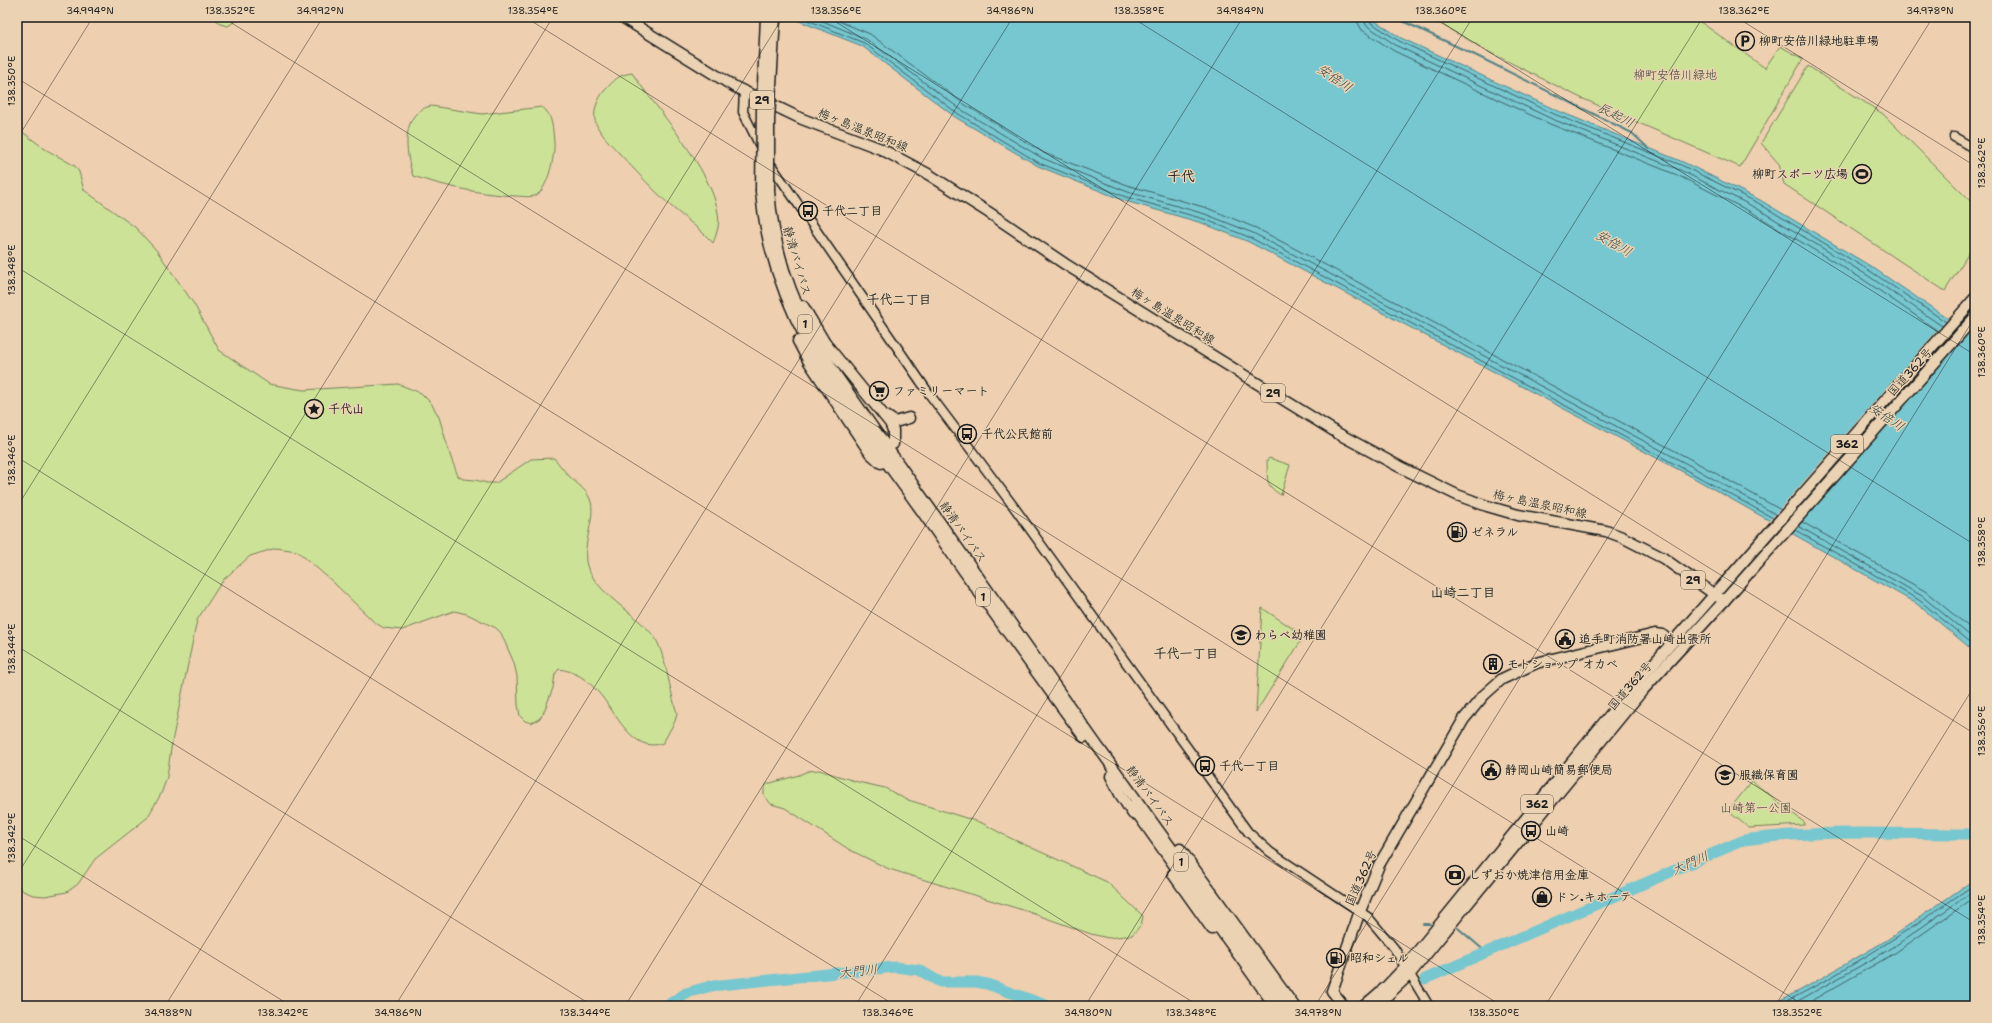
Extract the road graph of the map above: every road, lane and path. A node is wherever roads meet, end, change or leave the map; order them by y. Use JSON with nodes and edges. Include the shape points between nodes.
{"nodes":[{"id":1,"x":622,"y":17,"type":"edge"},
{"id":2,"x":766,"y":17,"type":"edge"},
{"id":3,"x":774,"y":17,"type":"edge"},
{"id":4,"x":744,"y":91,"type":"junction"},
{"id":5,"x":1954,"y":137,"type":"dead end"},
{"id":6,"x":1975,"y":149,"type":"edge"},
{"id":7,"x":765,"y":191,"type":"junction"},
{"id":8,"x":1975,"y":298,"type":"edge"},
{"id":9,"x":1975,"y":317,"type":"edge"},
{"id":10,"x":886,"y":416,"type":"junction"},
{"id":11,"x":908,"y":418,"type":"dead end"},
{"id":12,"x":893,"y":444,"type":"dead end"},
{"id":13,"x":881,"y":463,"type":"dead end"},
{"id":14,"x":1715,"y":592,"type":"junction"},
{"id":15,"x":1726,"y":599,"type":"junction"},
{"id":16,"x":1672,"y":642,"type":"junction"},
{"id":17,"x":1094,"y":746,"type":"junction"},
{"id":18,"x":1111,"y":776,"type":"junction"},
{"id":19,"x":1360,"y":911,"type":"junction"},
{"id":20,"x":1407,"y":970,"type":"junction"},
{"id":21,"x":1263,"y":982,"type":"junction"},
{"id":22,"x":1267,"y":1006,"type":"edge"},
{"id":23,"x":1275,"y":1006,"type":"edge"},
{"id":24,"x":1285,"y":1006,"type":"edge"},
{"id":25,"x":1294,"y":1006,"type":"edge"},
{"id":26,"x":1344,"y":1006,"type":"edge"},
{"id":27,"x":1364,"y":1006,"type":"edge"},
{"id":28,"x":1376,"y":1006,"type":"edge"},
{"id":29,"x":1429,"y":1006,"type":"edge"}],
"edges":[{"from":1,"to":4,"type":"main road","name":"梅ヶ島温泉昭和線","number":"29"},
{"from":2,"to":7,"type":"main road","bridge":true,"via":[[761,136]]},
{"from":3,"to":7,"type":"main road","name":"静清バイパス","number":"1","bridge":true,"via":[[768,120],[769,173]]},
{"from":4,"to":14,"type":"main road","name":"梅ヶ島温泉昭和線","number":"29","via":[[802,119],[882,148],[928,174],[1065,264],[1339,434],[1406,470],[1457,495],[1487,506],[1518,515],[1606,531],[1622,537],[1663,558]]},
{"from":4,"to":19,"type":"street","via":[[743,112],[770,165],[930,395],[1023,519],[1230,809],[1248,832],[1270,852]]},
{"from":5,"to":6,"type":"street"},
{"from":7,"to":10,"type":"main road","via":[[785,262],[800,300],[825,343]]},
{"from":7,"to":13,"type":"main road","via":[[762,226],[773,281],[797,338],[808,362],[870,453]]},
{"from":7,"to":17,"type":"main road","name":"静清バイパス","number":"1","via":[[783,269],[801,316],[878,443],[1038,676]]},
{"from":8,"to":14,"type":"main road","name":"国道362号","number":"362"},
{"from":9,"to":15,"type":"main road","name":"国道362号","number":"362"},
{"from":10,"to":11,"type":"main road","via":[[895,422]]},
{"from":10,"to":12,"type":"main road","via":[[892,426]]},
{"from":14,"to":15,"type":"main road","name":"梅ヶ島温泉昭和線","number":"29"},
{"from":14,"to":16,"type":"main road","name":"国道362号","number":"362"},
{"from":15,"to":20,"type":"main road","name":"国道362号","number":"362","via":[[1642,691]]},
{"from":16,"to":19,"type":"main road","name":"国道362号","via":[[1662,635],[1655,634],[1555,658],[1513,673],[1493,686],[1464,719],[1436,766],[1379,865]]},
{"from":16,"to":20,"type":"main road","name":"国道362号","number":"362","via":[[1570,762]]},
{"from":17,"to":18,"type":"main road","name":"静清バイパス","number":"1"},
{"from":17,"to":21,"type":"main road","name":"静清バイパス","number":"1"},
{"from":17,"to":25,"type":"main road","number":"1","via":[[1196,870]]},
{"from":18,"to":21,"type":"main road","name":"静清バイパス","number":"1"},
{"from":18,"to":22,"type":"main road","number":"1","via":[[1120,794],[1185,891]]},
{"from":19,"to":20,"type":"street","via":[[1382,932]]},
{"from":19,"to":26,"type":"main road","name":"国道362号","via":[[1332,991]]},
{"from":20,"to":27,"type":"main road","name":"国道362号","number":"362"},
{"from":20,"to":28,"type":"main road","name":"国道362号","number":"362"},
{"from":20,"to":29,"type":"street"},
{"from":21,"to":23,"type":"main road","name":"静清バイパス","number":"1"},
{"from":21,"to":24,"type":"main road","name":"静清バイパス","number":"1"}]}
